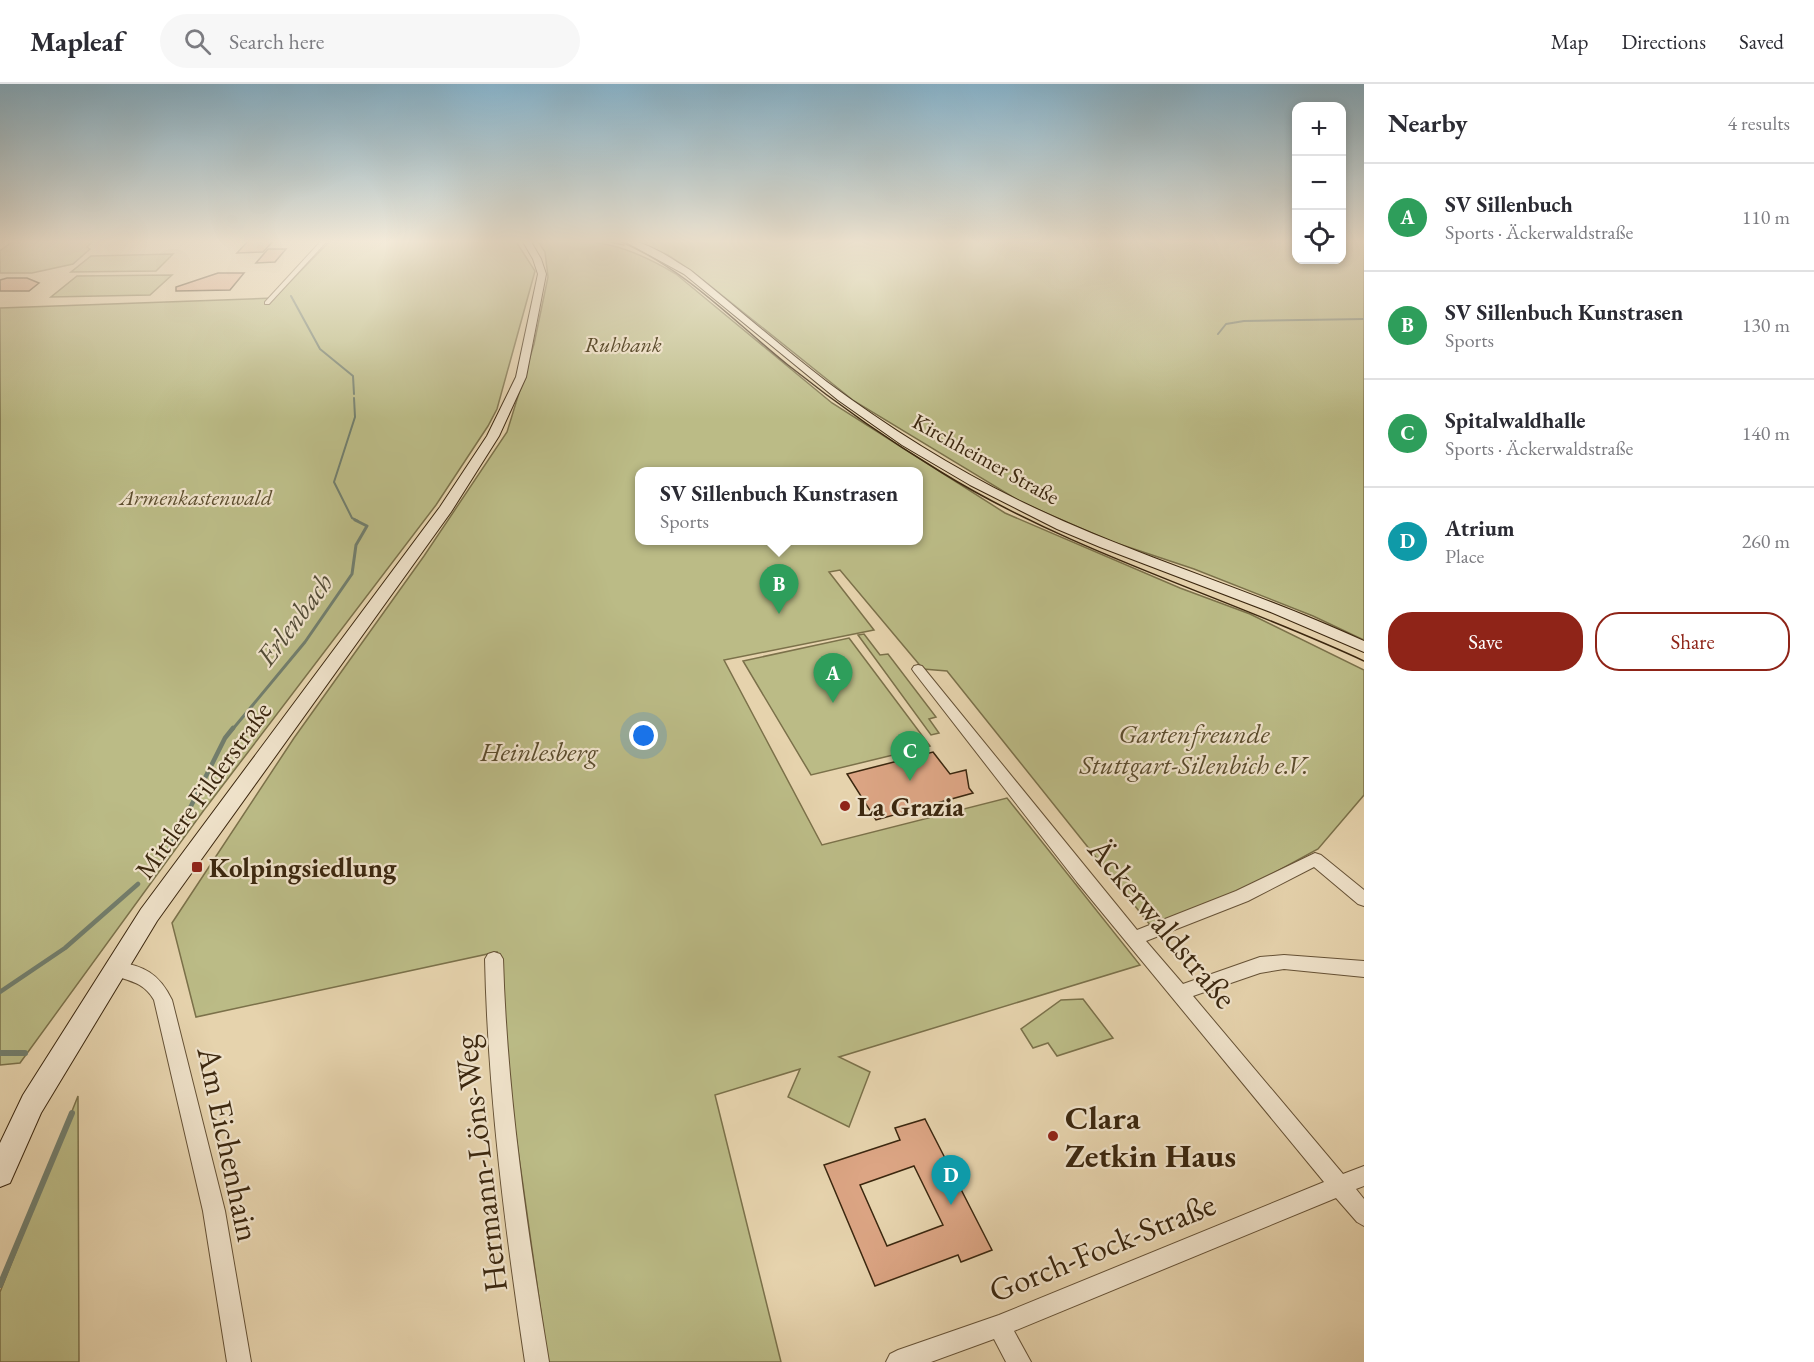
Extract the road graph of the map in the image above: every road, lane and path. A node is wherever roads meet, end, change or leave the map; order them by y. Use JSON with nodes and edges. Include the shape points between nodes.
{"nodes":[{"id":1,"x":270,"y":300,"type":"edge"},
{"id":2,"x":537,"y":300,"type":"edge"},
{"id":3,"x":721,"y":300,"type":"edge"},
{"id":4,"x":267,"y":303,"type":"dead end"},
{"id":5,"x":1364,"y":647,"type":"edge"},
{"id":6,"x":918,"y":669,"type":"dead end"},
{"id":7,"x":1364,"y":899,"type":"edge"},
{"id":8,"x":1134,"y":938,"type":"junction"},
{"id":9,"x":494,"y":959,"type":"dead end"},
{"id":10,"x":115,"y":969,"type":"junction"},
{"id":11,"x":1364,"y":969,"type":"edge"},
{"id":12,"x":1180,"y":993,"type":"junction"},
{"id":13,"x":0,"y":1173,"type":"edge"},
{"id":14,"x":1364,"y":1176,"type":"edge"},
{"id":15,"x":1339,"y":1185,"type":"junction"},
{"id":16,"x":1364,"y":1215,"type":"edge"},
{"id":17,"x":999,"y":1326,"type":"junction"},
{"id":18,"x":239,"y":1362,"type":"edge"},
{"id":19,"x":537,"y":1362,"type":"edge"},
{"id":20,"x":898,"y":1362,"type":"edge"},
{"id":21,"x":1019,"y":1362,"type":"edge"}],
"edges":[{"from":1,"to":4,"type":"street"},
{"from":2,"to":10,"type":"main road","name":"Mittlere Filderstraße","via":[[521,377],[493,436],[446,508],[158,902]]},
{"from":3,"to":5,"type":"main road","name":"Kirchheimer Straße","via":[[843,400],[1019,506]]},
{"from":6,"to":8,"type":"street","name":"Äckerwaldstraße"},
{"from":7,"to":8,"type":"street","via":[[1322,865]]},
{"from":8,"to":12,"type":"street","name":"Äckerwaldstraße"},
{"from":9,"to":19,"type":"street","name":"Hermann-Löns-Weg","via":[[494,1025],[504,1122]]},
{"from":10,"to":13,"type":"main road","name":"Mittlere Filderstraße","via":[[32,1104]]},
{"from":10,"to":18,"type":"street","name":"Am Eichenhain","via":[[153,981],[163,1000],[214,1211]]},
{"from":11,"to":12,"type":"street","via":[[1284,962],[1260,965]]},
{"from":12,"to":15,"type":"street","name":"Äckerwaldstraße"},
{"from":14,"to":15,"type":"street","name":"Gorch-Fock-Straße"},
{"from":15,"to":16,"type":"street","name":"Äckerwaldstraße"},
{"from":15,"to":17,"type":"street","name":"Gorch-Fock-Straße"},
{"from":17,"to":20,"type":"street","name":"Gorch-Fock-Straße"},
{"from":17,"to":21,"type":"street"}]}
